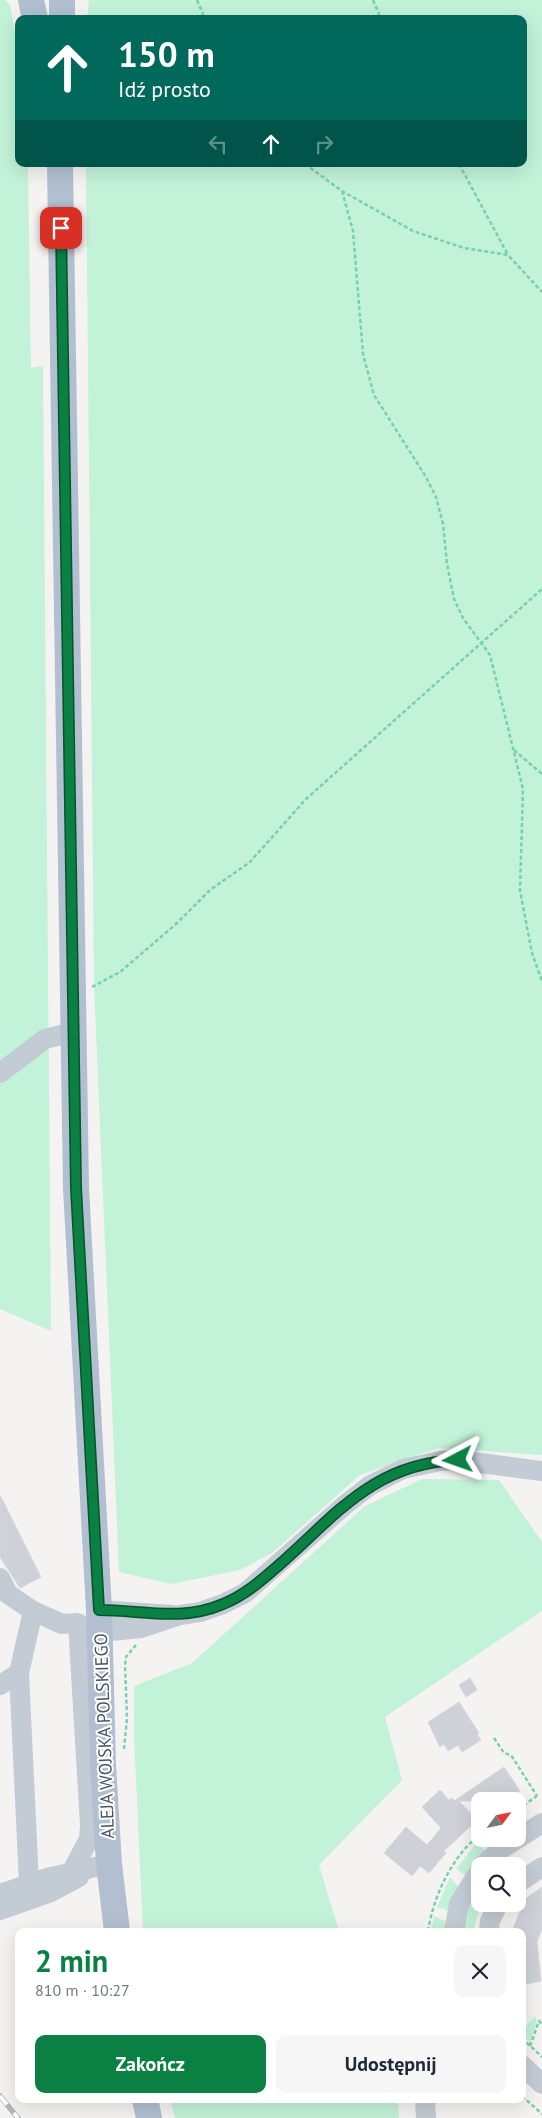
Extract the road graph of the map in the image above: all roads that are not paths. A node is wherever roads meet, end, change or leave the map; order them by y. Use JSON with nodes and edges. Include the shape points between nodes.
{"nodes":[{"id":1,"x":31,"y":0,"type":"edge"},
{"id":2,"x":62,"y":0,"type":"edge"},
{"id":3,"x":34,"y":15,"type":"edge"},
{"id":4,"x":62,"y":15,"type":"edge"},
{"id":5,"x":58,"y":167,"type":"edge"},
{"id":6,"x":73,"y":1032,"type":"junction"},
{"id":7,"x":0,"y":1073,"type":"edge"},
{"id":8,"x":542,"y":1471,"type":"edge"},
{"id":9,"x":0,"y":1578,"type":"edge"},
{"id":10,"x":33,"y":1611,"type":"junction"},
{"id":11,"x":99,"y":1621,"type":"junction"},
{"id":12,"x":19,"y":1673,"type":"junction"},
{"id":13,"x":0,"y":1685,"type":"edge"},
{"id":14,"x":542,"y":1823,"type":"edge"},
{"id":15,"x":492,"y":1857,"type":"edge"},
{"id":16,"x":101,"y":1866,"type":"junction"},
{"id":17,"x":542,"y":1867,"type":"edge"},
{"id":18,"x":71,"y":1873,"type":"junction"},
{"id":19,"x":526,"y":1878,"type":"edge"},
{"id":20,"x":29,"y":1883,"type":"junction"},
{"id":21,"x":471,"y":1885,"type":"edge"},
{"id":22,"x":0,"y":1894,"type":"edge"},
{"id":23,"x":0,"y":1910,"type":"edge"},
{"id":24,"x":494,"y":1912,"type":"edge"},
{"id":25,"x":116,"y":1928,"type":"edge"},
{"id":26,"x":455,"y":1928,"type":"edge"},
{"id":27,"x":489,"y":1928,"type":"edge"},
{"id":28,"x":526,"y":2069,"type":"edge"},
{"id":29,"x":542,"y":2084,"type":"edge"},
{"id":30,"x":146,"y":2103,"type":"edge"},
{"id":31,"x":425,"y":2103,"type":"edge"},
{"id":32,"x":149,"y":2118,"type":"edge"},
{"id":33,"x":426,"y":2118,"type":"edge"}],
"edges":[{"from":1,"to":3,"type":"main road"},
{"from":2,"to":4,"type":"main road"},
{"from":5,"to":6,"type":"main road","name":"ALEJA WOJSKA POLSKIEGO"},
{"from":6,"to":7,"type":"street","via":[[45,1039]]},
{"from":6,"to":11,"type":"main road","name":"ALEJA WOJSKA POLSKIEGO","via":[[76,1188]]},
{"from":8,"to":11,"type":"street","via":[[458,1460],[403,1469],[369,1486],[346,1504],[245,1593],[223,1604],[141,1628]]},
{"from":9,"to":10,"type":"street","via":[[8,1594]]},
{"from":10,"to":12,"type":"street"},
{"from":10,"to":18,"type":"street","via":[[62,1624],[78,1623],[90,1825],[89,1839]]},
{"from":11,"to":16,"type":"main road","name":"ALEJA WOJSKA POLSKIEGO"},
{"from":12,"to":13,"type":"street"},
{"from":12,"to":20,"type":"street"},
{"from":14,"to":15,"type":"street"},
{"from":16,"to":18,"type":"street"},
{"from":16,"to":23,"type":"street","via":[[51,1892]]},
{"from":16,"to":25,"type":"main road","name":"ALEJA WOJSKA POLSKIEGO"},
{"from":17,"to":19,"type":"street"},
{"from":18,"to":20,"type":"street"},
{"from":20,"to":22,"type":"street"},
{"from":21,"to":26,"type":"street","via":[[459,1904]]},
{"from":24,"to":27,"type":"street"},
{"from":28,"to":29,"type":"street"},
{"from":30,"to":32,"type":"main road"},
{"from":31,"to":33,"type":"street"}]}
